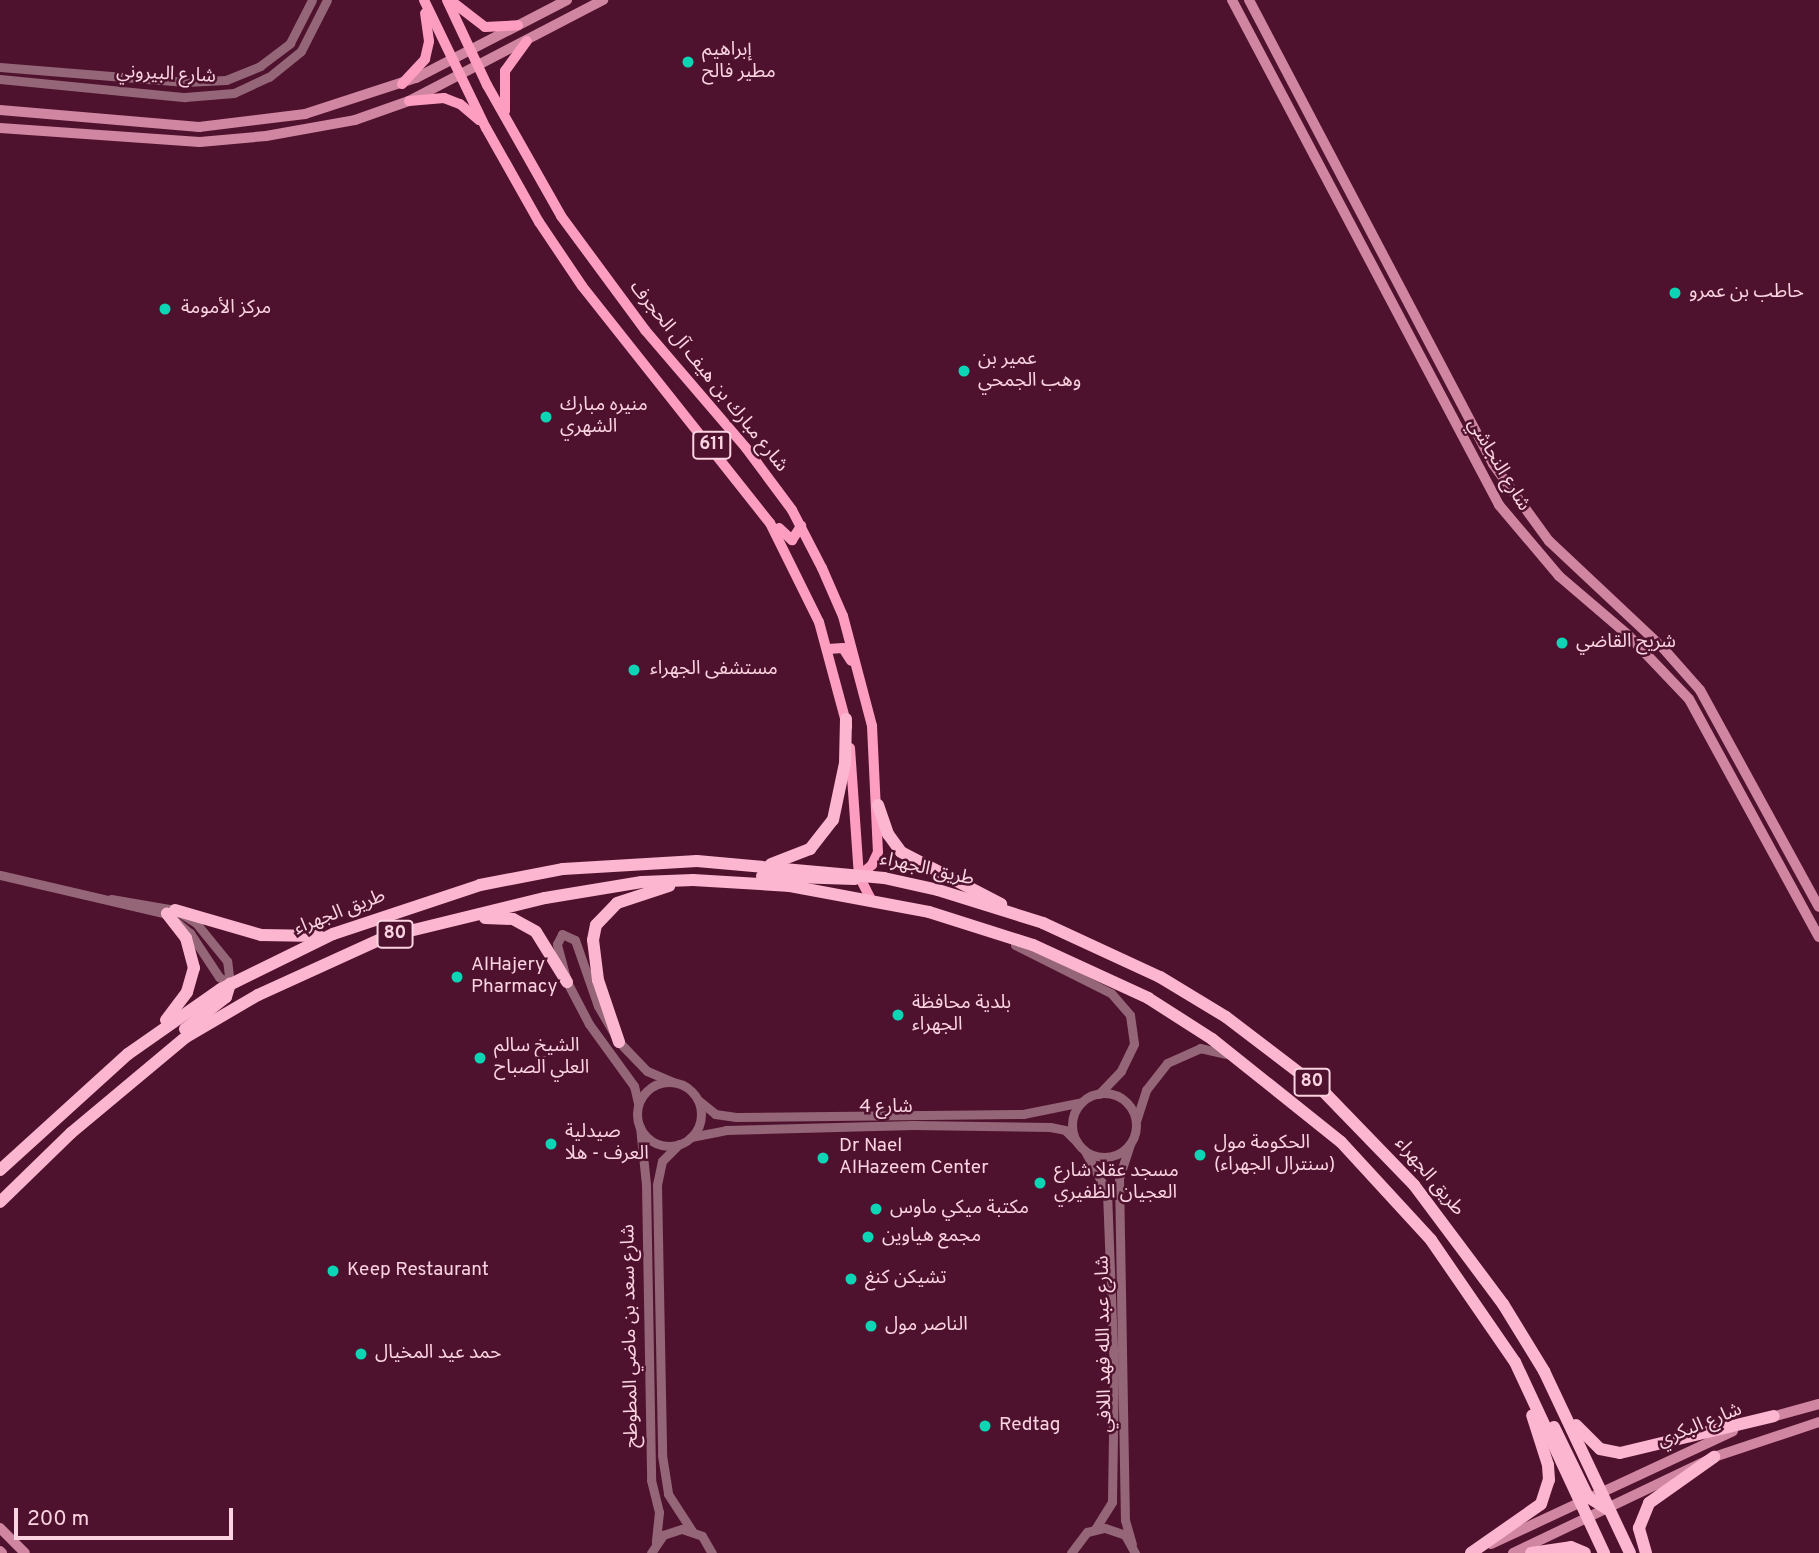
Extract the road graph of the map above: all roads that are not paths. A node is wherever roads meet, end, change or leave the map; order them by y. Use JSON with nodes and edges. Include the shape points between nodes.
{"nodes":[{"id":1,"x":312,"y":0,"type":"edge"},
{"id":2,"x":327,"y":0,"type":"edge"},
{"id":3,"x":423,"y":0,"type":"edge"},
{"id":4,"x":448,"y":0,"type":"edge"},
{"id":5,"x":567,"y":0,"type":"edge"},
{"id":6,"x":603,"y":0,"type":"edge"},
{"id":7,"x":1232,"y":0,"type":"edge"},
{"id":8,"x":1249,"y":0,"type":"edge"},
{"id":9,"x":518,"y":25,"type":"junction"},
{"id":10,"x":527,"y":41,"type":"junction"},
{"id":11,"x":471,"y":51,"type":"junction"},
{"id":12,"x":453,"y":60,"type":"junction"},
{"id":13,"x":478,"y":65,"type":"junction"},
{"id":14,"x":0,"y":67,"type":"edge"},
{"id":15,"x":16,"y":69,"type":"junction"},
{"id":16,"x":30,"y":70,"type":"junction"},
{"id":17,"x":460,"y":75,"type":"junction"},
{"id":18,"x":0,"y":79,"type":"edge"},
{"id":19,"x":15,"y":80,"type":"junction"},
{"id":20,"x":29,"y":82,"type":"junction"},
{"id":21,"x":402,"y":84,"type":"junction"},
{"id":22,"x":409,"y":101,"type":"junction"},
{"id":23,"x":0,"y":110,"type":"edge"},
{"id":24,"x":118,"y":121,"type":"junction"},
{"id":25,"x":510,"y":127,"type":"junction"},
{"id":26,"x":0,"y":128,"type":"edge"},
{"id":27,"x":486,"y":128,"type":"junction"},
{"id":28,"x":50,"y":132,"type":"junction"},
{"id":29,"x":561,"y":216,"type":"junction"},
{"id":30,"x":541,"y":225,"type":"junction"},
{"id":31,"x":1437,"y":357,"type":"junction"},
{"id":32,"x":1423,"y":365,"type":"junction"},
{"id":33,"x":1448,"y":379,"type":"junction"},
{"id":34,"x":1433,"y":384,"type":"junction"},
{"id":35,"x":729,"y":467,"type":"junction"},
{"id":36,"x":801,"y":527,"type":"junction"},
{"id":37,"x":828,"y":649,"type":"junction"},
{"id":38,"x":860,"y":671,"type":"junction"},
{"id":39,"x":846,"y":719,"type":"junction"},
{"id":40,"x":1748,"y":773,"type":"junction"},
{"id":41,"x":1735,"y":778,"type":"junction"},
{"id":42,"x":1757,"y":790,"type":"junction"},
{"id":43,"x":1746,"y":798,"type":"junction"},
{"id":44,"x":877,"y":804,"type":"junction"},
{"id":45,"x":767,"y":866,"type":"junction"},
{"id":46,"x":0,"y":875,"type":"edge"},
{"id":47,"x":850,"y":877,"type":"junction"},
{"id":48,"x":693,"y":880,"type":"junction"},
{"id":49,"x":720,"y":881,"type":"junction"},
{"id":50,"x":871,"y":900,"type":"junction"},
{"id":51,"x":1819,"y":907,"type":"edge"},
{"id":52,"x":171,"y":912,"type":"junction"},
{"id":53,"x":1012,"y":913,"type":"junction"},
{"id":54,"x":958,"y":921,"type":"junction"},
{"id":55,"x":333,"y":934,"type":"junction"},
{"id":56,"x":385,"y":937,"type":"junction"},
{"id":57,"x":1819,"y":937,"type":"edge"},
{"id":58,"x":567,"y":982,"type":"junction"},
{"id":59,"x":230,"y":984,"type":"junction"},
{"id":60,"x":258,"y":995,"type":"junction"},
{"id":61,"x":146,"y":1040,"type":"junction"},
{"id":62,"x":619,"y":1042,"type":"junction"},
{"id":63,"x":157,"y":1059,"type":"junction"},
{"id":64,"x":673,"y":1082,"type":"junction"},
{"id":65,"x":1272,"y":1084,"type":"junction"},
{"id":66,"x":1099,"y":1094,"type":"junction"},
{"id":67,"x":698,"y":1100,"type":"junction"},
{"id":68,"x":1082,"y":1102,"type":"junction"},
{"id":69,"x":638,"y":1103,"type":"junction"},
{"id":70,"x":1136,"y":1123,"type":"junction"},
{"id":71,"x":640,"y":1127,"type":"junction"},
{"id":72,"x":691,"y":1138,"type":"junction"},
{"id":73,"x":1077,"y":1142,"type":"junction"},
{"id":74,"x":680,"y":1144,"type":"junction"},
{"id":75,"x":1130,"y":1144,"type":"junction"},
{"id":76,"x":1085,"y":1151,"type":"junction"},
{"id":77,"x":0,"y":1170,"type":"edge"},
{"id":78,"x":0,"y":1202,"type":"edge"},
{"id":79,"x":1515,"y":1362,"type":"junction"},
{"id":80,"x":1544,"y":1371,"type":"junction"},
{"id":81,"x":1819,"y":1405,"type":"edge"},
{"id":82,"x":1805,"y":1408,"type":"junction"},
{"id":83,"x":1773,"y":1416,"type":"junction"},
{"id":84,"x":1819,"y":1422,"type":"edge"},
{"id":85,"x":1767,"y":1437,"type":"junction"},
{"id":86,"x":1714,"y":1457,"type":"junction"},
{"id":87,"x":1589,"y":1497,"type":"junction"},
{"id":88,"x":1605,"y":1511,"type":"junction"},
{"id":89,"x":1588,"y":1520,"type":"junction"},
{"id":90,"x":0,"y":1528,"type":"edge"},
{"id":91,"x":1095,"y":1529,"type":"junction"},
{"id":92,"x":692,"y":1531,"type":"junction"},
{"id":93,"x":656,"y":1542,"type":"junction"},
{"id":94,"x":1134,"y":1548,"type":"edge"},
{"id":95,"x":1072,"y":1549,"type":"edge"},
{"id":96,"x":25,"y":1553,"type":"edge"},
{"id":97,"x":651,"y":1553,"type":"edge"},
{"id":98,"x":712,"y":1553,"type":"edge"},
{"id":99,"x":1064,"y":1553,"type":"edge"},
{"id":100,"x":1471,"y":1553,"type":"edge"},
{"id":101,"x":1513,"y":1553,"type":"edge"},
{"id":102,"x":1531,"y":1553,"type":"edge"},
{"id":103,"x":1585,"y":1553,"type":"edge"},
{"id":104,"x":1604,"y":1553,"type":"edge"},
{"id":105,"x":1621,"y":1553,"type":"edge"},
{"id":106,"x":1630,"y":1553,"type":"edge"},
{"id":107,"x":1646,"y":1553,"type":"edge"}],
"edges":[{"from":1,"to":16,"type":"street","name":"شارع البيروني","via":[[290,43],[260,66],[226,80],[185,82]]},
{"from":2,"to":20,"type":"street","name":"شارع البيروني","via":[[301,51],[269,77],[234,93],[185,97]]},
{"from":3,"to":12,"type":"main road","name":"شارع مبارك بن هيف آل الحجرف","number":"611"},
{"from":3,"to":21,"type":"main road","via":[[429,41],[425,58]]},
{"from":4,"to":9,"type":"main road","via":[[485,27]]},
{"from":4,"to":11,"type":"main road","name":"شارع مبارك بن هيف آل الحجرف","number":"611"},
{"from":5,"to":9,"type":"main road"},
{"from":6,"to":10,"type":"main road"},
{"from":7,"to":32,"type":"main road","name":"شارع النجاشي"},
{"from":8,"to":31,"type":"main road","name":"شارع النجاشي"},
{"from":9,"to":11,"type":"main road"},
{"from":10,"to":13,"type":"main road"},
{"from":10,"to":25,"type":"main road","via":[[505,71],[502,89]]},
{"from":11,"to":12,"type":"main road"},
{"from":11,"to":13,"type":"main road","name":"شارع مبارك بن هيف آل الحجرف","number":"611"},
{"from":12,"to":17,"type":"main road","name":"شارع مبارك بن هيف آل الحجرف","number":"611"},
{"from":12,"to":21,"type":"main road"},
{"from":13,"to":17,"type":"main road"},
{"from":13,"to":25,"type":"main road","name":"شارع مبارك بن هيف آل الحجرف","number":"611"},
{"from":14,"to":15,"type":"street","name":"شارع البيروني"},
{"from":15,"to":16,"type":"street","name":"شارع البيروني"},
{"from":15,"to":19,"type":"street"},
{"from":16,"to":20,"type":"street","via":[[25,75]]},
{"from":17,"to":22,"type":"main road"},
{"from":17,"to":27,"type":"main road","name":"شارع مبارك بن هيف آل الحجرف","number":"611"},
{"from":18,"to":19,"type":"street","name":"شارع البيروني"},
{"from":19,"to":20,"type":"street","name":"شارع البيروني"},
{"from":21,"to":24,"type":"main road","via":[[350,103],[265,121],[199,127]]},
{"from":22,"to":27,"type":"main road","via":[[444,98],[460,104]]},
{"from":22,"to":28,"type":"main road","via":[[355,120],[236,140],[150,141]]},
{"from":23,"to":24,"type":"main road"},
{"from":24,"to":28,"type":"main road","via":[[115,132],[62,128]]},
{"from":25,"to":29,"type":"main road","name":"شارع مبارك بن هيف آل الحجرف","number":"611"},
{"from":26,"to":28,"type":"main road"},
{"from":27,"to":30,"type":"main road","name":"شارع مبارك بن هيف آل الحجرف","number":"611"},
{"from":29,"to":30,"type":"main road","via":[[545,214]]},
{"from":29,"to":36,"type":"main road","name":"شارع مبارك بن هيف آل الحجرف","number":"611","via":[[645,330],[746,447]]},
{"from":30,"to":35,"type":"main road","name":"شارع مبارك بن هيف آل الحجرف","number":"611","via":[[582,286]]},
{"from":31,"to":32,"type":"main road","via":[[1432,365]]},
{"from":31,"to":33,"type":"main road","name":"شارع النجاشي"},
{"from":32,"to":34,"type":"main road","name":"شارع النجاشي"},
{"from":33,"to":34,"type":"main road","via":[[1440,376]]},
{"from":33,"to":40,"type":"main road","name":"شارع النجاشي","via":[[1493,464],[1533,522],[1569,563],[1683,668],[1716,712]]},
{"from":34,"to":41,"type":"main road","name":"شارع النجاشي","via":[[1475,466],[1518,531],[1559,576],[1672,678],[1703,720]]},
{"from":35,"to":36,"type":"main road","via":[[787,538],[797,537]]},
{"from":35,"to":37,"type":"main road","name":"شارع مبارك بن هيف آل الحجرف","number":"611","via":[[770,523],[799,574]]},
{"from":36,"to":38,"type":"main road","name":"شارع مبارك بن هيف آل الحجرف","number":"611","via":[[843,616]]},
{"from":37,"to":38,"type":"main road","via":[[843,648]]},
{"from":37,"to":39,"type":"main road","name":"شارع مبارك بن هيف آل الحجرف","number":"611"},
{"from":38,"to":44,"type":"main road","name":"شارع مبارك بن هيف آل الحجرف","number":"611","via":[[872,726]]},
{"from":39,"to":45,"type":"highway","via":[[845,763],[833,820],[810,849]]},
{"from":39,"to":47,"type":"main road","name":"شارع مبارك بن هيف آل الحجرف","number":"611"},
{"from":40,"to":41,"type":"main road"},
{"from":40,"to":42,"type":"main road","name":"شارع النجاشي"},
{"from":41,"to":43,"type":"main road","name":"شارع النجاشي"},
{"from":42,"to":43,"type":"main road","via":[[1749,789]]},
{"from":42,"to":51,"type":"main road","name":"شارع النجاشي"},
{"from":43,"to":57,"type":"main road","name":"شارع النجاشي"},
{"from":44,"to":47,"type":"main road","name":"شارع مبارك بن هيف آل الحجرف","number":"611","via":[[877,857]]},
{"from":44,"to":53,"type":"highway","via":[[888,834],[901,852],[993,898]]},
{"from":45,"to":47,"type":"highway","name":"طريق الجهراء","number":"80"},
{"from":45,"to":55,"type":"highway","name":"طريق الجهراء","number":"80","via":[[696,861],[563,869],[480,885]]},
{"from":46,"to":52,"type":"street"},
{"from":47,"to":49,"type":"highway","via":[[752,875]]},
{"from":47,"to":50,"type":"main road","name":"شارع مبارك بن هيف آل الحجرف","number":"611"},
{"from":47,"to":53,"type":"highway","name":"طريق الجهراء","number":"80","via":[[938,890]]},
{"from":48,"to":49,"type":"highway","name":"طريق الجهراء","number":"80"},
{"from":48,"to":56,"type":"highway","name":"طريق الجهراء","number":"80","via":[[585,890]]},
{"from":48,"to":62,"type":"highway","via":[[628,897],[605,912],[596,925],[593,940],[598,980]]},
{"from":49,"to":50,"type":"highway","name":"طريق الجهراء","number":"80","via":[[790,886]]},
{"from":50,"to":54,"type":"highway","name":"طريق الجهراء","number":"80"},
{"from":52,"to":55,"type":"highway","via":[[279,938]]},
{"from":52,"to":59,"type":"street"},
{"from":52,"to":59,"type":"street","via":[[214,941],[228,961]]},
{"from":52,"to":61,"type":"highway","via":[[186,938],[194,968],[187,992]]},
{"from":53,"to":80,"type":"highway","name":"طريق الجهراء","number":"80","via":[[1092,943],[1160,977],[1226,1017],[1324,1091],[1444,1223],[1503,1304]]},
{"from":54,"to":65,"type":"highway","name":"طريق الجهراء","number":"80","via":[[1033,945],[1148,998]]},
{"from":54,"to":66,"type":"street","via":[[1035,953],[1122,1003],[1130,1015],[1134,1044],[1121,1071]]},
{"from":55,"to":59,"type":"highway","name":"طريق الجهراء","number":"80"},
{"from":56,"to":58,"type":"highway","via":[[433,932],[486,918],[513,919],[547,943]]},
{"from":56,"to":60,"type":"highway","name":"طريق الجهراء","number":"80"},
{"from":58,"to":62,"type":"street","via":[[557,944],[566,933],[575,940],[598,1006]]},
{"from":58,"to":69,"type":"street","via":[[589,1024],[634,1086]]},
{"from":59,"to":60,"type":"highway"},
{"from":59,"to":61,"type":"highway","name":"طريق الجهراء","number":"80"},
{"from":59,"to":63,"type":"highway","via":[[228,995],[178,1035]]},
{"from":60,"to":63,"type":"highway","name":"طريق الجهراء","number":"80"},
{"from":61,"to":77,"type":"highway","name":"طريق الجهراء","number":"80"},
{"from":62,"to":64,"type":"street","via":[[647,1070]]},
{"from":63,"to":78,"type":"highway","name":"طريق الجهراء","number":"80"},
{"from":64,"to":67,"type":"street","via":[[688,1088]]},
{"from":64,"to":69,"type":"street","via":[[652,1086]]},
{"from":65,"to":70,"type":"street","via":[[1220,1051],[1191,1050],[1155,1075]]},
{"from":65,"to":79,"type":"highway","name":"طريق الجهراء","number":"80","via":[[1341,1142],[1396,1198],[1459,1278]]},
{"from":66,"to":68,"type":"street"},
{"from":66,"to":70,"type":"street","via":[[1128,1104]]},
{"from":67,"to":68,"type":"street","name":"شارع 4","via":[[715,1114],[736,1117],[1023,1114]]},
{"from":67,"to":72,"type":"street","via":[[700,1124]]},
{"from":68,"to":73,"type":"street","via":[[1072,1121]]},
{"from":69,"to":71,"type":"street"},
{"from":70,"to":75,"type":"street"},
{"from":71,"to":74,"type":"street","via":[[656,1144]]},
{"from":71,"to":93,"type":"street","name":"شارع سعد بن ماضي المطوطح","via":[[646,1184],[651,1480],[659,1512]]},
{"from":72,"to":73,"type":"street","name":"شارع 4","via":[[737,1129],[913,1125],[1051,1127],[1065,1130]]},
{"from":72,"to":74,"type":"street"},
{"from":73,"to":76,"type":"street"},
{"from":74,"to":92,"type":"street","name":"شارع سعد بن ماضي المطوطح","via":[[662,1161],[657,1185],[662,1455],[668,1494]]},
{"from":75,"to":76,"type":"street","via":[[1104,1157]]},
{"from":75,"to":94,"type":"street","name":"شارع عبد الله فهد اللافي","via":[[1119,1178],[1125,1520]]},
{"from":76,"to":91,"type":"street","name":"شارع عبد الله فهد اللافي","via":[[1107,1192],[1114,1372],[1112,1502]]},
{"from":79,"to":87,"type":"highway","via":[[1525,1368]]},
{"from":79,"to":100,"type":"highway","via":[[1548,1465],[1547,1489],[1529,1515]]},
{"from":80,"to":83,"type":"highway","via":[[1584,1438],[1610,1453]]},
{"from":80,"to":87,"type":"highway","name":"طريق الجهراء","number":"80"},
{"from":81,"to":82,"type":"main road","name":"شارع البكري"},
{"from":82,"to":83,"type":"main road","name":"شارع البكري"},
{"from":82,"to":85,"type":"main road","via":[[1768,1424]]},
{"from":83,"to":87,"type":"main road","name":"شارع البكري","via":[[1659,1461]]},
{"from":84,"to":85,"type":"main road","name":"شارع البكري"},
{"from":85,"to":86,"type":"main road","name":"شارع البكري"},
{"from":86,"to":88,"type":"main road","name":"شارع البكري"},
{"from":86,"to":107,"type":"highway","via":[[1649,1503],[1639,1528]]},
{"from":87,"to":88,"type":"highway"},
{"from":87,"to":89,"type":"highway","name":"طريق الجهراء","number":"80"},
{"from":87,"to":100,"type":"main road","name":"شارع البكري"},
{"from":88,"to":89,"type":"main road","name":"شارع البكري"},
{"from":88,"to":105,"type":"highway"},
{"from":88,"to":106,"type":"highway"},
{"from":89,"to":101,"type":"main road","name":"شارع البكري"},
{"from":89,"to":104,"type":"highway","name":"طريق الجهراء","number":"80"},
{"from":90,"to":96,"type":"main road"},
{"from":91,"to":94,"type":"street","via":[[1116,1530]]},
{"from":91,"to":95,"type":"street"},
{"from":92,"to":93,"type":"street","via":[[672,1530]]},
{"from":92,"to":98,"type":"street","name":"شارع سعد بن ماضي المطوطح"},
{"from":93,"to":97,"type":"street"},
{"from":95,"to":99,"type":"street"},
{"from":102,"to":103,"type":"highway","via":[[1571,1547]]}]}
